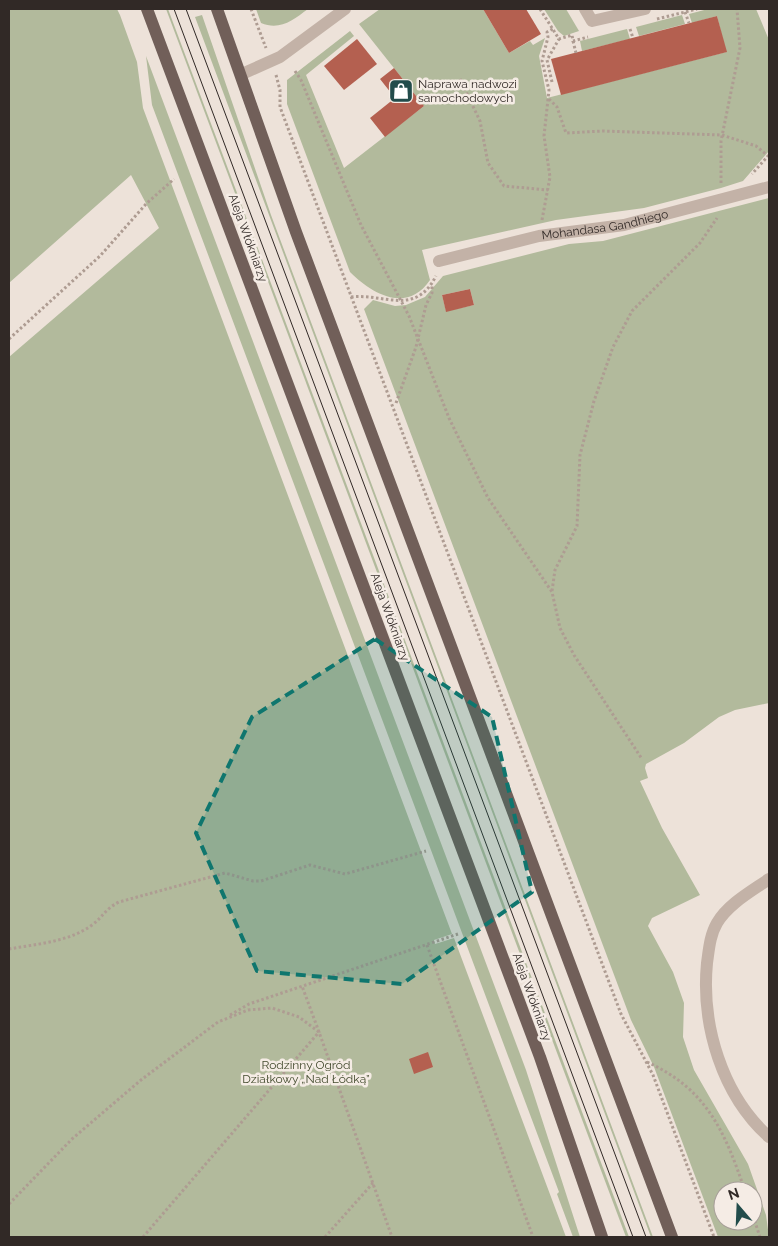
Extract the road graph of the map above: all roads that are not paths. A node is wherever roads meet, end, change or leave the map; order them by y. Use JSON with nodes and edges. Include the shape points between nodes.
{"nodes":[{"id":1,"x":147,"y":9,"type":"edge"},
{"id":2,"x":218,"y":9,"type":"edge"},
{"id":3,"x":345,"y":9,"type":"edge"},
{"id":4,"x":585,"y":9,"type":"edge"},
{"id":5,"x":645,"y":9,"type":"edge"},
{"id":6,"x":242,"y":74,"type":"junction"},
{"id":7,"x":769,"y":187,"type":"edge"},
{"id":8,"x":439,"y":262,"type":"road end"},
{"id":9,"x":769,"y":879,"type":"edge"},
{"id":10,"x":769,"y":1137,"type":"edge"},
{"id":11,"x":602,"y":1237,"type":"edge"},
{"id":12,"x":672,"y":1237,"type":"edge"}],
"edges":[{"from":1,"to":11,"type":"main road","name":"Aleja Włókniarzy","via":[[540,1057]]},
{"from":2,"to":6,"type":"main road"},
{"from":3,"to":6,"type":"street","via":[[272,62]]},
{"from":4,"to":5,"type":"street","via":[[592,21]]},
{"from":6,"to":12,"type":"main road","via":[[296,232]]},
{"from":7,"to":8,"type":"street","name":"Mohandasa Gandhiego","via":[[624,225],[540,236]]},
{"from":9,"to":10,"type":"street","via":[[731,906],[717,922],[710,940],[706,1007],[710,1033],[727,1078],[745,1109]]}]}
